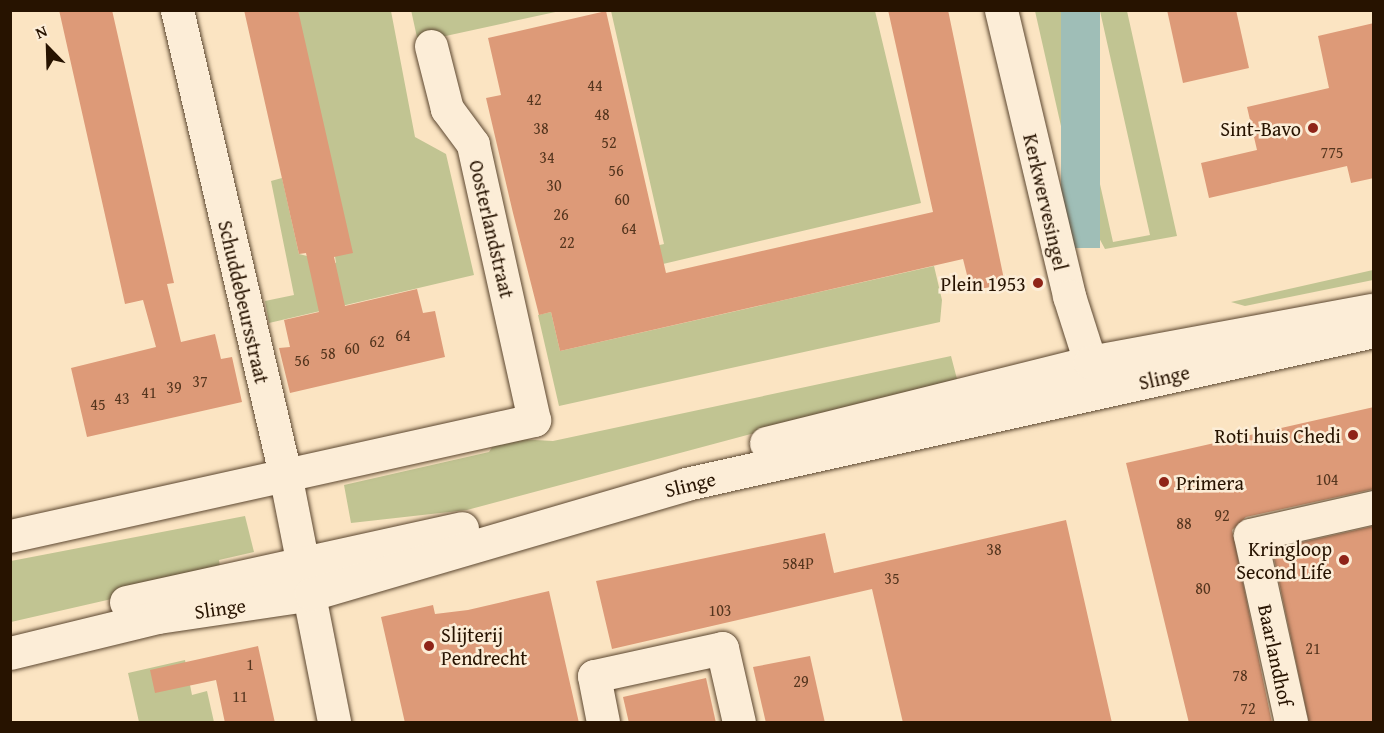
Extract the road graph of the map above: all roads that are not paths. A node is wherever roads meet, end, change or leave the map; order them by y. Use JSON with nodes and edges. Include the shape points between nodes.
{"nodes":[{"id":1,"x":177,"y":10,"type":"edge"},
{"id":2,"x":1001,"y":10,"type":"edge"},
{"id":3,"x":431,"y":46,"type":"dead end"},
{"id":4,"x":1374,"y":310,"type":"edge"},
{"id":5,"x":1374,"y":331,"type":"edge"},
{"id":6,"x":1095,"y":377,"type":"junction"},
{"id":7,"x":286,"y":479,"type":"junction"},
{"id":8,"x":1374,"y":507,"type":"edge"},
{"id":9,"x":10,"y":536,"type":"edge"},
{"id":10,"x":304,"y":561,"type":"junction"},
{"id":11,"x":311,"y":594,"type":"junction"},
{"id":12,"x":10,"y":631,"type":"edge"},
{"id":13,"x":10,"y":653,"type":"edge"},
{"id":14,"x":334,"y":723,"type":"edge"},
{"id":15,"x":603,"y":723,"type":"edge"},
{"id":16,"x":739,"y":723,"type":"edge"},
{"id":17,"x":1291,"y":723,"type":"edge"}],
"edges":[{"from":1,"to":7,"type":"street","name":"Schuddebeursstraat"},
{"from":2,"to":6,"type":"street","name":"Kerkwervesingel","via":[[1067,288]]},
{"from":3,"to":7,"type":"street","name":"Oosterlandstraat","via":[[447,109],[473,144],[534,420]]},
{"from":4,"to":6,"type":"street","name":"Slinge"},
{"from":5,"to":6,"type":"street","name":"Slinge"},
{"from":6,"to":10,"type":"street","name":"Slinge","via":[[679,465],[493,522]]},
{"from":6,"to":11,"type":"street","name":"Slinge","via":[[686,484]]},
{"from":7,"to":9,"type":"street"},
{"from":7,"to":10,"type":"street","name":"Schuddebeursstraat"},
{"from":8,"to":17,"type":"street","name":"Baarlandhof","via":[[1250,535]]},
{"from":10,"to":11,"type":"street","name":"Schuddebeursstraat"},
{"from":10,"to":12,"type":"street","name":"Slinge"},
{"from":11,"to":13,"type":"street","name":"Slinge","via":[[158,617]]},
{"from":11,"to":14,"type":"street","name":"Schuddebeursstraat"},
{"from":15,"to":16,"type":"street","via":[[594,676],[722,648]]}]}
